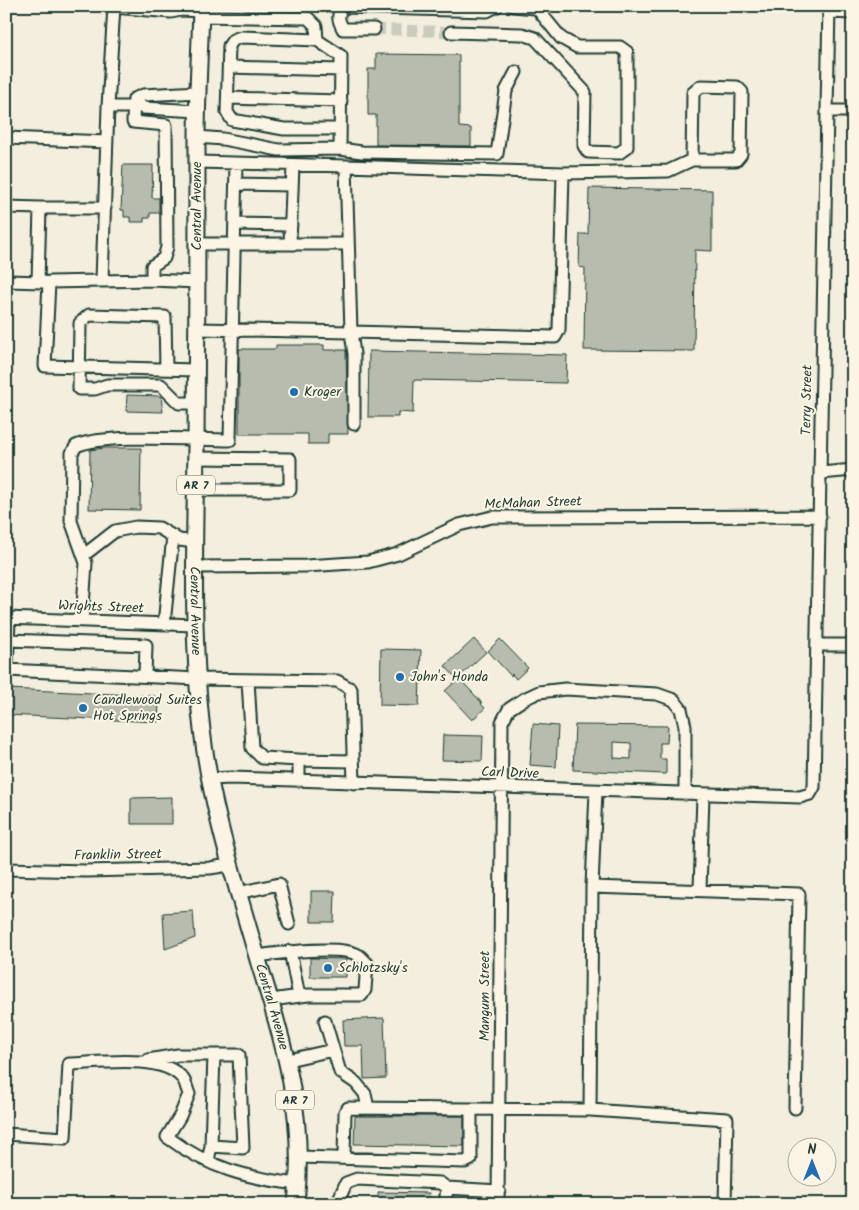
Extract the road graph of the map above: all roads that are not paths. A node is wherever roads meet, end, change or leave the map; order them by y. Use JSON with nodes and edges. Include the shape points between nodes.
{"nodes":[{"id":1,"x":497,"y":6,"type":"edge"},
{"id":2,"x":513,"y":6,"type":"edge"},
{"id":3,"x":114,"y":7,"type":"edge"},
{"id":4,"x":535,"y":7,"type":"edge"},
{"id":5,"x":829,"y":9,"type":"edge"},
{"id":6,"x":201,"y":11,"type":"edge"},
{"id":7,"x":853,"y":13,"type":"edge"},
{"id":8,"x":374,"y":29,"type":"tunnel mouth"},
{"id":9,"x":451,"y":32,"type":"tunnel mouth"},
{"id":10,"x":317,"y":40,"type":"junction"},
{"id":11,"x":229,"y":67,"type":"junction"},
{"id":12,"x":341,"y":70,"type":"junction"},
{"id":13,"x":516,"y":72,"type":"dead end"},
{"id":14,"x":199,"y":92,"type":"junction"},
{"id":15,"x":228,"y":98,"type":"junction"},
{"id":16,"x":341,"y":101,"type":"junction"},
{"id":17,"x":134,"y":103,"type":"junction"},
{"id":18,"x":108,"y":107,"type":"junction"},
{"id":19,"x":198,"y":111,"type":"junction"},
{"id":20,"x":828,"y":111,"type":"junction"},
{"id":21,"x":853,"y":111,"type":"edge"},
{"id":22,"x":340,"y":129,"type":"junction"},
{"id":23,"x":6,"y":138,"type":"edge"},
{"id":24,"x":197,"y":138,"type":"junction"},
{"id":25,"x":107,"y":142,"type":"junction"},
{"id":26,"x":340,"y":149,"type":"junction"},
{"id":27,"x":692,"y":160,"type":"junction"},
{"id":28,"x":198,"y":162,"type":"junction"},
{"id":29,"x":236,"y":164,"type":"junction"},
{"id":30,"x":293,"y":165,"type":"junction"},
{"id":31,"x":346,"y":166,"type":"junction"},
{"id":32,"x":563,"y":173,"type":"junction"},
{"id":33,"x":236,"y":184,"type":"junction"},
{"id":34,"x":292,"y":185,"type":"junction"},
{"id":35,"x":6,"y":207,"type":"edge"},
{"id":36,"x":40,"y":208,"type":"junction"},
{"id":37,"x":105,"y":208,"type":"junction"},
{"id":38,"x":235,"y":224,"type":"junction"},
{"id":39,"x":291,"y":225,"type":"junction"},
{"id":40,"x":197,"y":244,"type":"junction"},
{"id":41,"x":234,"y":244,"type":"junction"},
{"id":42,"x":290,"y":244,"type":"junction"},
{"id":43,"x":348,"y":244,"type":"junction"},
{"id":44,"x":102,"y":280,"type":"junction"},
{"id":45,"x":152,"y":280,"type":"junction"},
{"id":46,"x":6,"y":281,"type":"edge"},
{"id":47,"x":43,"y":282,"type":"junction"},
{"id":48,"x":197,"y":282,"type":"junction"},
{"id":49,"x":197,"y":329,"type":"junction"},
{"id":50,"x":232,"y":329,"type":"junction"},
{"id":51,"x":351,"y":332,"type":"junction"},
{"id":52,"x":79,"y":367,"type":"junction"},
{"id":53,"x":166,"y":369,"type":"junction"},
{"id":54,"x":196,"y":370,"type":"junction"},
{"id":55,"x":196,"y":403,"type":"junction"},
{"id":56,"x":354,"y":424,"type":"dead end"},
{"id":57,"x":196,"y":440,"type":"junction"},
{"id":58,"x":196,"y":458,"type":"junction"},
{"id":59,"x":853,"y":470,"type":"edge"},
{"id":60,"x":821,"y":473,"type":"junction"},
{"id":61,"x":196,"y":490,"type":"junction"},
{"id":62,"x":820,"y":516,"type":"junction"},
{"id":63,"x":173,"y":536,"type":"junction"},
{"id":64,"x":195,"y":542,"type":"junction"},
{"id":65,"x":84,"y":555,"type":"junction"},
{"id":66,"x":195,"y":567,"type":"junction"},
{"id":67,"x":8,"y":618,"type":"edge"},
{"id":68,"x":82,"y":621,"type":"junction"},
{"id":69,"x":164,"y":624,"type":"junction"},
{"id":70,"x":195,"y":625,"type":"junction"},
{"id":71,"x":8,"y":640,"type":"junction"},
{"id":72,"x":818,"y":645,"type":"junction"},
{"id":73,"x":853,"y":645,"type":"edge"},
{"id":74,"x":145,"y":676,"type":"junction"},
{"id":75,"x":198,"y":679,"type":"junction"},
{"id":76,"x":248,"y":680,"type":"junction"},
{"id":77,"x":299,"y":760,"type":"junction"},
{"id":78,"x":353,"y":761,"type":"junction"},
{"id":79,"x":209,"y":780,"type":"junction"},
{"id":80,"x":299,"y":781,"type":"junction"},
{"id":81,"x":354,"y":783,"type":"junction"},
{"id":82,"x":500,"y":787,"type":"junction"},
{"id":83,"x":596,"y":791,"type":"junction"},
{"id":84,"x":685,"y":794,"type":"junction"},
{"id":85,"x":702,"y":794,"type":"junction"},
{"id":86,"x":810,"y":794,"type":"joint"},
{"id":87,"x":230,"y":864,"type":"junction"},
{"id":88,"x":6,"y":869,"type":"edge"},
{"id":89,"x":592,"y":887,"type":"junction"},
{"id":90,"x":700,"y":890,"type":"junction"},
{"id":91,"x":238,"y":893,"type":"junction"},
{"id":92,"x":289,"y":924,"type":"dead end"},
{"id":93,"x":290,"y":951,"type":"junction"},
{"id":94,"x":258,"y":956,"type":"junction"},
{"id":95,"x":299,"y":996,"type":"junction"},
{"id":96,"x":271,"y":1000,"type":"junction"},
{"id":97,"x":324,"y":1021,"type":"dead end"},
{"id":98,"x":333,"y":1050,"type":"junction"},
{"id":99,"x":214,"y":1055,"type":"junction"},
{"id":100,"x":288,"y":1060,"type":"junction"},
{"id":101,"x":142,"y":1062,"type":"junction"},
{"id":102,"x":368,"y":1108,"type":"junction"},
{"id":103,"x":796,"y":1108,"type":"dead end"},
{"id":104,"x":471,"y":1109,"type":"junction"},
{"id":105,"x":500,"y":1110,"type":"junction"},
{"id":106,"x":590,"y":1110,"type":"junction"},
{"id":107,"x":6,"y":1134,"type":"edge"},
{"id":108,"x":211,"y":1146,"type":"junction"},
{"id":109,"x":299,"y":1157,"type":"junction"},
{"id":110,"x":344,"y":1158,"type":"junction"},
{"id":111,"x":208,"y":1161,"type":"junction"},
{"id":112,"x":298,"y":1184,"type":"junction"},
{"id":113,"x":447,"y":1188,"type":"junction"},
{"id":114,"x":499,"y":1191,"type":"junction"},
{"id":115,"x":296,"y":1204,"type":"edge"},
{"id":116,"x":337,"y":1204,"type":"edge"},
{"id":117,"x":445,"y":1204,"type":"edge"},
{"id":118,"x":498,"y":1204,"type":"edge"},
{"id":119,"x":724,"y":1204,"type":"edge"}],
"edges":[{"from":1,"to":8,"type":"street","via":[[487,11],[342,7],[338,14],[338,22],[343,29]]},
{"from":2,"to":4,"type":"street"},
{"from":3,"to":6,"type":"street"},
{"from":3,"to":18,"type":"street"},
{"from":4,"to":9,"type":"street","via":[[561,38],[577,47],[620,47],[627,52],[627,147],[619,153],[588,152],[584,146],[585,92],[535,38],[522,34]]},
{"from":5,"to":7,"type":"street"},
{"from":5,"to":20,"type":"street","name":"Terry Street"},
{"from":6,"to":10,"type":"street","via":[[308,18],[316,26]]},
{"from":6,"to":14,"type":"main road","name":"Central Avenue","number":"AR 7"},
{"from":10,"to":11,"type":"street","via":[[241,37],[229,46]]},
{"from":10,"to":12,"type":"street","via":[[341,56]]},
{"from":11,"to":12,"type":"street"},
{"from":11,"to":15,"type":"street"},
{"from":12,"to":16,"type":"street"},
{"from":13,"to":26,"type":"street","via":[[506,91],[497,154]]},
{"from":14,"to":17,"type":"street","via":[[143,95]]},
{"from":14,"to":19,"type":"main road","name":"Central Avenue","number":"AR 7"},
{"from":15,"to":16,"type":"street"},
{"from":15,"to":22,"type":"street","via":[[228,112],[232,120],[284,129]]},
{"from":16,"to":22,"type":"street"},
{"from":17,"to":18,"type":"street"},
{"from":17,"to":19,"type":"street","via":[[143,108]]},
{"from":17,"to":45,"type":"street","via":[[133,122],[166,125],[167,247],[164,258],[152,266]]},
{"from":18,"to":25,"type":"street"},
{"from":19,"to":24,"type":"main road","name":"Central Avenue","number":"AR 7"},
{"from":20,"to":21,"type":"street"},
{"from":20,"to":60,"type":"street","name":"Terry Street"},
{"from":22,"to":26,"type":"street"},
{"from":23,"to":25,"type":"street"},
{"from":24,"to":26,"type":"street","via":[[223,139],[279,150]]},
{"from":24,"to":28,"type":"main road","name":"Central Avenue","number":"AR 7"},
{"from":25,"to":37,"type":"street"},
{"from":27,"to":27,"type":"street","via":[[736,160],[741,154],[742,92],[737,87],[700,86],[693,93]]},
{"from":27,"to":32,"type":"street","via":[[668,171]]},
{"from":28,"to":29,"type":"street"},
{"from":28,"to":40,"type":"main road","name":"Central Avenue","number":"AR 7"},
{"from":29,"to":30,"type":"street"},
{"from":29,"to":33,"type":"street"},
{"from":30,"to":31,"type":"street"},
{"from":30,"to":34,"type":"street"},
{"from":31,"to":32,"type":"street"},
{"from":31,"to":43,"type":"street"},
{"from":32,"to":51,"type":"street","via":[[559,330],[555,337]]},
{"from":33,"to":34,"type":"street"},
{"from":33,"to":38,"type":"street"},
{"from":34,"to":39,"type":"street"},
{"from":35,"to":36,"type":"street"},
{"from":36,"to":37,"type":"street"},
{"from":36,"to":47,"type":"street"},
{"from":37,"to":44,"type":"street"},
{"from":38,"to":39,"type":"street"},
{"from":38,"to":41,"type":"street"},
{"from":39,"to":42,"type":"street"},
{"from":40,"to":41,"type":"street"},
{"from":40,"to":48,"type":"main road","name":"Central Avenue","number":"AR 7"},
{"from":41,"to":42,"type":"street"},
{"from":41,"to":50,"type":"street"},
{"from":42,"to":43,"type":"street"},
{"from":43,"to":51,"type":"street"},
{"from":44,"to":45,"type":"street"},
{"from":44,"to":47,"type":"street"},
{"from":45,"to":48,"type":"street"},
{"from":46,"to":47,"type":"street"},
{"from":47,"to":52,"type":"street","via":[[45,366]]},
{"from":48,"to":49,"type":"main road","name":"Central Avenue","number":"AR 7"},
{"from":49,"to":50,"type":"street"},
{"from":49,"to":54,"type":"main road","name":"Central Avenue","number":"AR 7"},
{"from":50,"to":51,"type":"street"},
{"from":50,"to":57,"type":"street","via":[[230,440]]},
{"from":51,"to":56,"type":"street"},
{"from":52,"to":53,"type":"street"},
{"from":52,"to":53,"type":"street","via":[[80,323],[83,318],[89,315],[146,316],[165,317]]},
{"from":52,"to":55,"type":"street","via":[[79,388],[161,385],[179,403]]},
{"from":53,"to":54,"type":"street"},
{"from":54,"to":55,"type":"main road","name":"Central Avenue","number":"AR 7"},
{"from":55,"to":57,"type":"main road","name":"Central Avenue","number":"AR 7"},
{"from":57,"to":58,"type":"main road","name":"Central Avenue","number":"AR 7"},
{"from":57,"to":65,"type":"street","via":[[117,440],[76,446],[72,453],[71,521]]},
{"from":58,"to":61,"type":"main road","name":"Central Avenue","number":"AR 7"},
{"from":58,"to":61,"type":"street","via":[[290,459],[290,490]]},
{"from":59,"to":60,"type":"street"},
{"from":60,"to":62,"type":"street","name":"Terry Street"},
{"from":61,"to":64,"type":"main road","name":"Central Avenue","number":"AR 7"},
{"from":62,"to":66,"type":"street","name":"McMahan Street","via":[[492,517],[459,525],[398,554],[368,562]]},
{"from":62,"to":72,"type":"street","name":"Terry Street"},
{"from":63,"to":64,"type":"street"},
{"from":63,"to":65,"type":"street","via":[[159,528],[136,526],[116,530]]},
{"from":63,"to":69,"type":"street"},
{"from":64,"to":66,"type":"main road","name":"Central Avenue","number":"AR 7"},
{"from":65,"to":68,"type":"street","via":[[86,572]]},
{"from":66,"to":70,"type":"main road","name":"Central Avenue","number":"AR 7"},
{"from":67,"to":68,"type":"street","name":"Wrights Street"},
{"from":67,"to":71,"type":"street"},
{"from":68,"to":69,"type":"street","name":"Wrights Street"},
{"from":69,"to":70,"type":"street","name":"Wrights Street"},
{"from":70,"to":75,"type":"main road","name":"Central Avenue","number":"AR 7"},
{"from":71,"to":74,"type":"street","via":[[7,670]]},
{"from":71,"to":74,"type":"street","via":[[146,645]]},
{"from":72,"to":73,"type":"street"},
{"from":72,"to":86,"type":"street","name":"Terry Street","via":[[814,787]]},
{"from":74,"to":75,"type":"street"},
{"from":75,"to":76,"type":"street"},
{"from":75,"to":79,"type":"main road","name":"Central Avenue","number":"AR 7"},
{"from":76,"to":77,"type":"street","via":[[252,748],[262,758]]},
{"from":76,"to":78,"type":"street","via":[[337,681],[351,688]]},
{"from":77,"to":78,"type":"street"},
{"from":77,"to":80,"type":"street"},
{"from":78,"to":81,"type":"street"},
{"from":79,"to":80,"type":"street","name":"Carl Drive"},
{"from":79,"to":87,"type":"main road","name":"Central Avenue","number":"AR 7"},
{"from":80,"to":81,"type":"street","name":"Carl Drive"},
{"from":81,"to":82,"type":"street","name":"Carl Drive"},
{"from":82,"to":83,"type":"street","name":"Carl Drive"},
{"from":82,"to":84,"type":"street","name":"Mangum Street","via":[[502,722],[509,709],[539,692],[565,689],[657,694],[674,700],[681,709],[684,726]]},
{"from":82,"to":105,"type":"street","name":"Mangum Street"},
{"from":83,"to":84,"type":"street","name":"Carl Drive"},
{"from":83,"to":89,"type":"street"},
{"from":84,"to":85,"type":"street","name":"Carl Drive"},
{"from":85,"to":86,"type":"street","name":"Carl Drive","via":[[800,797]]},
{"from":85,"to":90,"type":"street"},
{"from":87,"to":88,"type":"street","name":"Franklin Street","via":[[210,868],[105,871]]},
{"from":87,"to":91,"type":"main road","name":"Central Avenue","number":"AR 7"},
{"from":89,"to":90,"type":"street"},
{"from":89,"to":106,"type":"street"},
{"from":90,"to":103,"type":"street","via":[[799,894]]},
{"from":91,"to":92,"type":"street","via":[[279,884]]},
{"from":91,"to":94,"type":"main road","name":"Central Avenue","number":"AR 7"},
{"from":93,"to":94,"type":"street"},
{"from":93,"to":95,"type":"street"},
{"from":93,"to":95,"type":"street","via":[[343,952],[359,956],[367,963],[362,995]]},
{"from":94,"to":96,"type":"main road","name":"Central Avenue","number":"AR 7"},
{"from":95,"to":96,"type":"street"},
{"from":96,"to":100,"type":"main road","name":"Central Avenue","number":"AR 7"},
{"from":97,"to":98,"type":"street"},
{"from":98,"to":100,"type":"street"},
{"from":98,"to":102,"type":"street","via":[[340,1072],[365,1094]]},
{"from":99,"to":101,"type":"street","via":[[178,1055]]},
{"from":99,"to":108,"type":"street"},
{"from":99,"to":108,"type":"street","via":[[239,1055],[243,1148]]},
{"from":100,"to":109,"type":"main road","name":"Central Avenue","number":"AR 7","via":[[297,1115]]},
{"from":101,"to":107,"type":"street","via":[[70,1064],[66,1138]]},
{"from":101,"to":111,"type":"street","via":[[169,1068],[184,1080],[189,1094],[167,1137]]},
{"from":102,"to":104,"type":"street"},
{"from":102,"to":110,"type":"street","via":[[348,1108],[345,1112]]},
{"from":104,"to":105,"type":"street"},
{"from":104,"to":110,"type":"street","via":[[471,1159],[465,1162]]},
{"from":105,"to":106,"type":"street"},
{"from":105,"to":114,"type":"street","name":"Mangum Street"},
{"from":106,"to":119,"type":"street","via":[[728,1119]]},
{"from":108,"to":111,"type":"street"},
{"from":109,"to":110,"type":"street"},
{"from":109,"to":112,"type":"main road","name":"Central Avenue","number":"AR 7"},
{"from":111,"to":112,"type":"street","via":[[257,1180]]},
{"from":112,"to":115,"type":"main road","name":"Central Avenue","number":"AR 7"},
{"from":113,"to":114,"type":"street"},
{"from":113,"to":116,"type":"street","via":[[440,1183],[357,1179],[346,1183]]},
{"from":113,"to":117,"type":"street"},
{"from":114,"to":118,"type":"street","name":"Mangum Street"}]}
